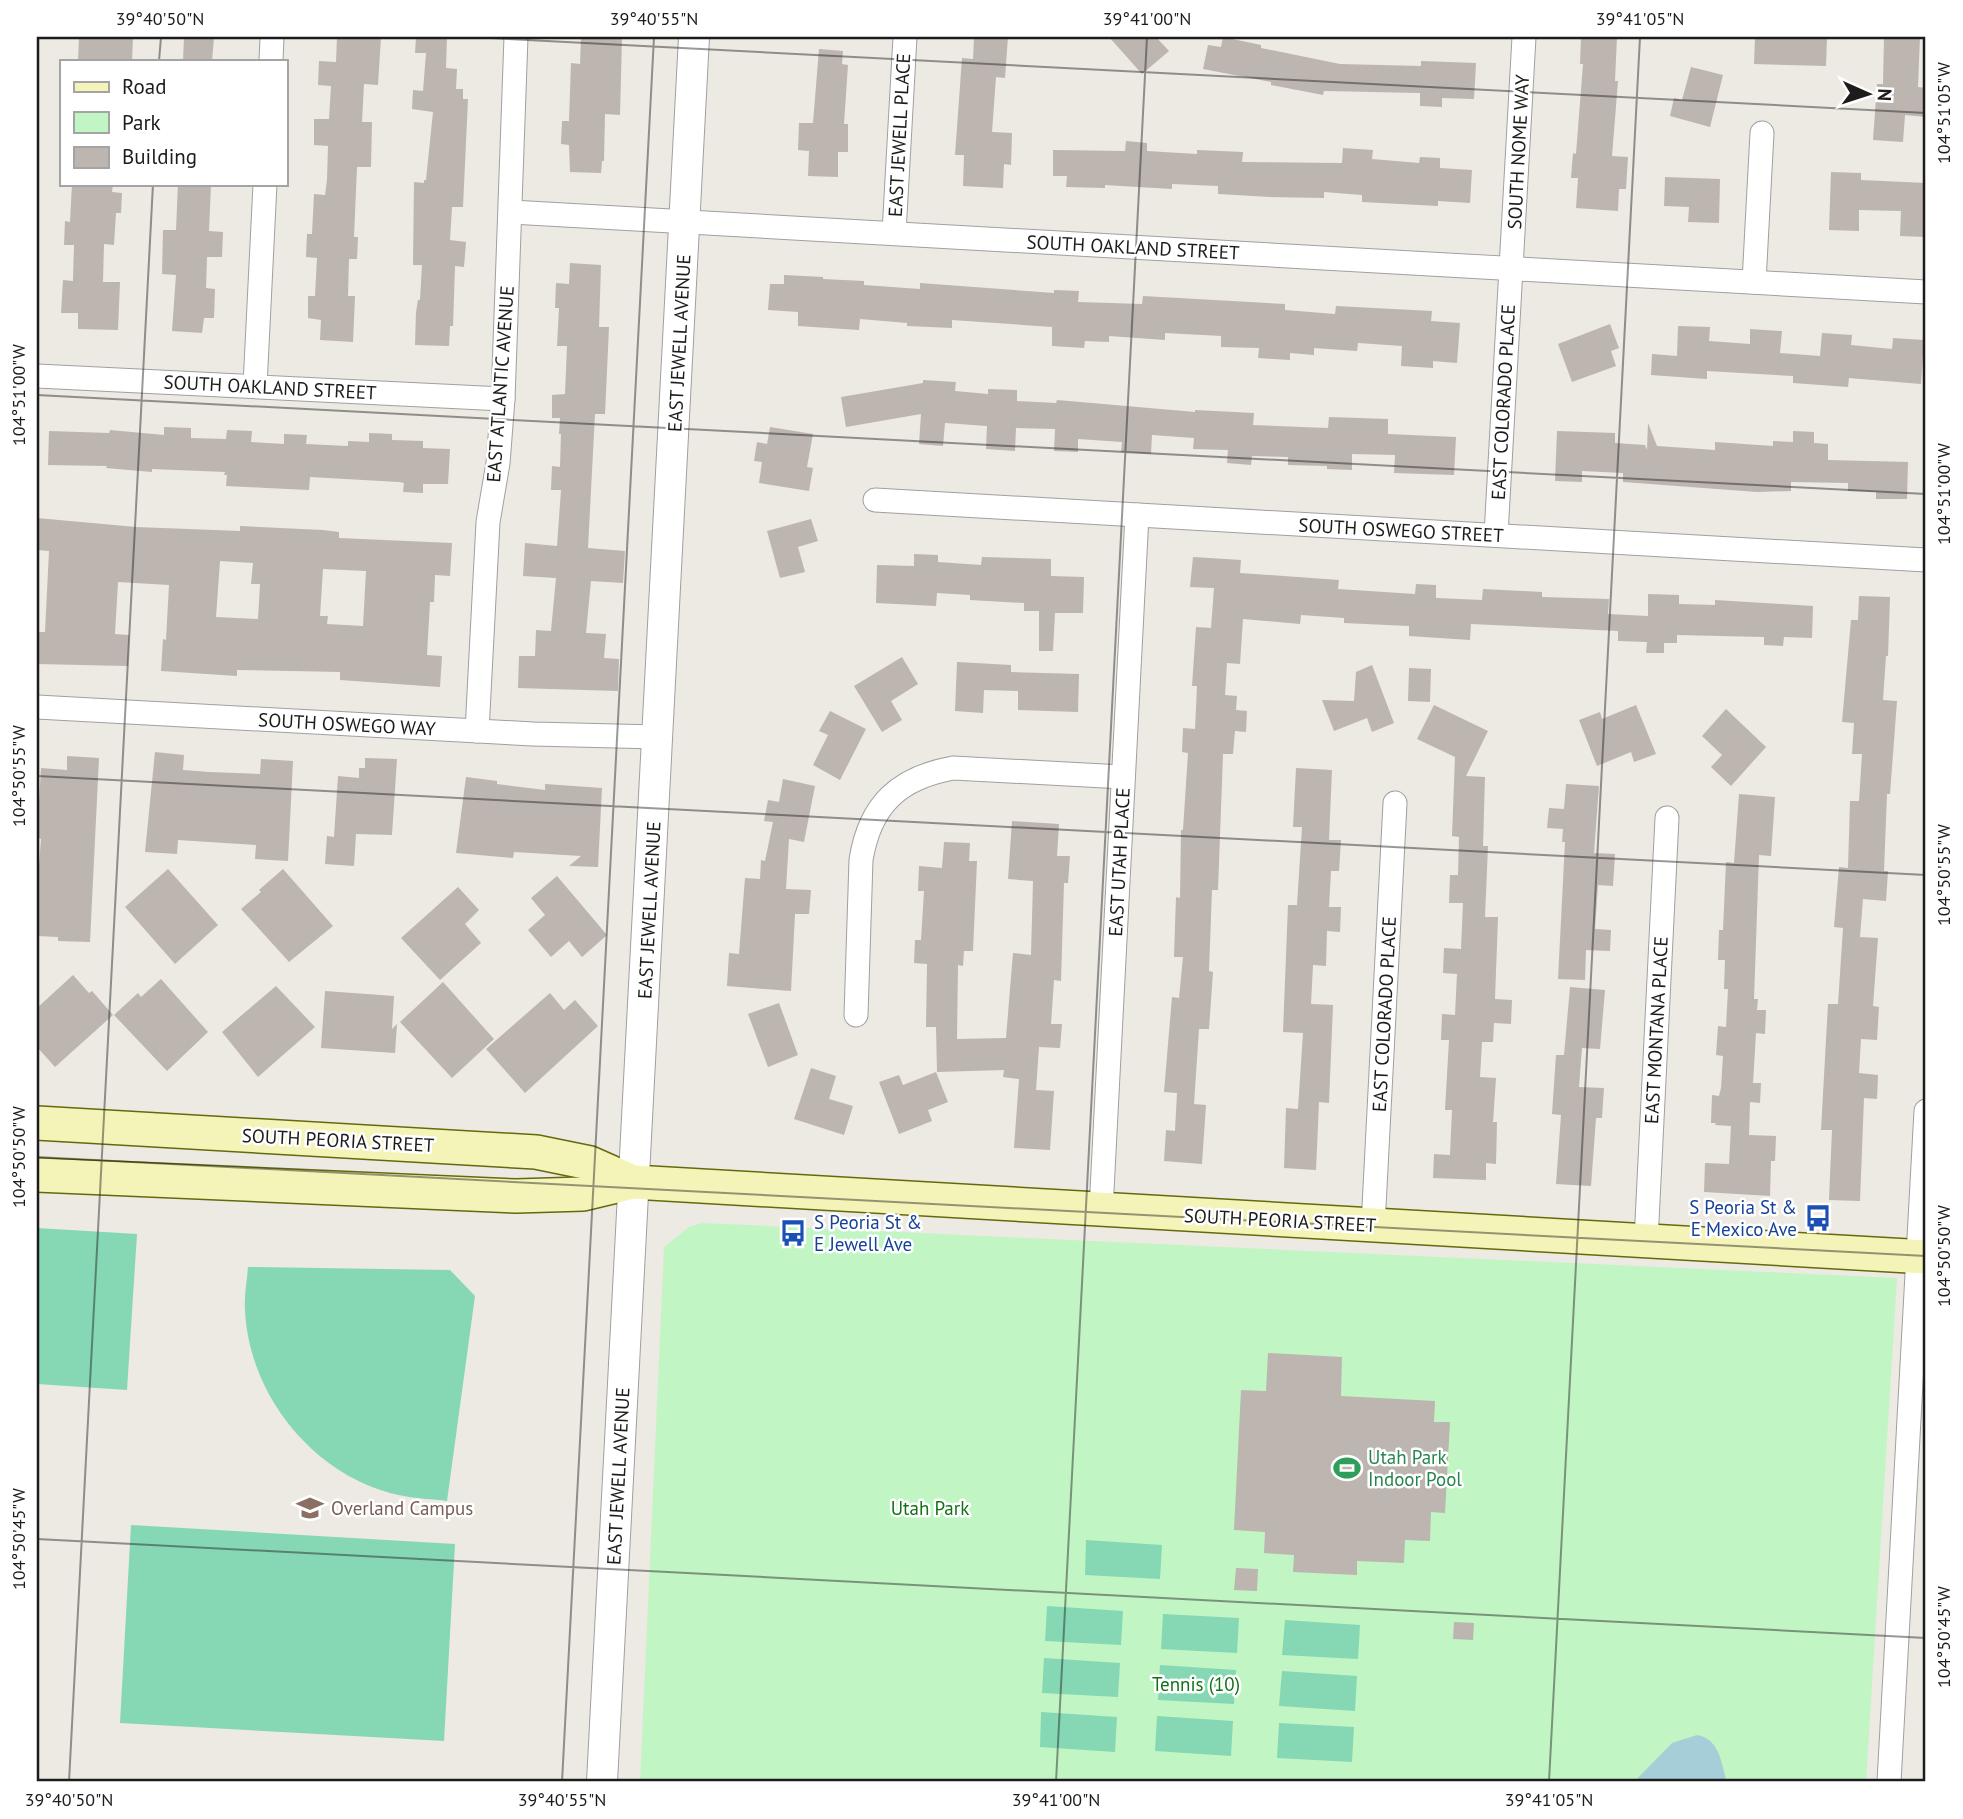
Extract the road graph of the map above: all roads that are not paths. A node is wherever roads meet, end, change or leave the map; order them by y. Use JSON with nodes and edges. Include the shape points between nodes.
{"nodes":[{"id":1,"x":272,"y":37,"type":"edge"},
{"id":2,"x":516,"y":37,"type":"edge"},
{"id":3,"x":694,"y":37,"type":"edge"},
{"id":4,"x":905,"y":37,"type":"edge"},
{"id":5,"x":1524,"y":37,"type":"edge"},
{"id":6,"x":271,"y":60,"type":"edge"},
{"id":7,"x":1762,"y":134,"type":"dead end"},
{"id":8,"x":265,"y":186,"type":"edge"},
{"id":9,"x":511,"y":212,"type":"junction"},
{"id":10,"x":685,"y":221,"type":"junction"},
{"id":11,"x":894,"y":233,"type":"junction"},
{"id":12,"x":1511,"y":268,"type":"junction"},
{"id":13,"x":1754,"y":282,"type":"junction"},
{"id":14,"x":1926,"y":292,"type":"edge"},
{"id":15,"x":37,"y":376,"type":"edge"},
{"id":16,"x":255,"y":386,"type":"junction"},
{"id":17,"x":503,"y":399,"type":"junction"},
{"id":18,"x":875,"y":500,"type":"dead end"},
{"id":19,"x":1137,"y":515,"type":"junction"},
{"id":20,"x":1496,"y":536,"type":"junction"},
{"id":21,"x":1926,"y":560,"type":"edge"},
{"id":22,"x":37,"y":707,"type":"edge"},
{"id":23,"x":477,"y":731,"type":"junction"},
{"id":24,"x":658,"y":737,"type":"junction"},
{"id":25,"x":1124,"y":777,"type":"junction"},
{"id":26,"x":1395,"y":803,"type":"dead end"},
{"id":27,"x":1667,"y":818,"type":"dead end"},
{"id":28,"x":856,"y":1015,"type":"dead end"},
{"id":29,"x":1926,"y":1111,"type":"edge"},
{"id":30,"x":37,"y":1123,"type":"edge"},
{"id":31,"x":37,"y":1175,"type":"edge"},
{"id":32,"x":634,"y":1182,"type":"junction"},
{"id":33,"x":1101,"y":1210,"type":"junction"},
{"id":34,"x":1373,"y":1226,"type":"junction"},
{"id":35,"x":1646,"y":1241,"type":"junction"},
{"id":36,"x":1922,"y":1257,"type":"edge"},
{"id":37,"x":602,"y":1782,"type":"edge"},
{"id":38,"x":1889,"y":1782,"type":"edge"}],
"edges":[{"from":1,"to":6,"type":"street"},
{"from":2,"to":9,"type":"street","name":"EAST ATLANTIC AVENUE"},
{"from":3,"to":10,"type":"street","name":"EAST JEWELL AVENUE"},
{"from":4,"to":11,"type":"street","name":"EAST JEWELL PLACE"},
{"from":5,"to":12,"type":"street","name":"SOUTH NOME WAY"},
{"from":7,"to":13,"type":"street"},
{"from":8,"to":16,"type":"street"},
{"from":9,"to":10,"type":"street","name":"SOUTH OAKLAND STREET"},
{"from":9,"to":17,"type":"street","name":"EAST ATLANTIC AVENUE"},
{"from":10,"to":11,"type":"street","name":"SOUTH OAKLAND STREET"},
{"from":10,"to":24,"type":"street","name":"EAST JEWELL AVENUE"},
{"from":11,"to":12,"type":"street","name":"SOUTH OAKLAND STREET"},
{"from":12,"to":13,"type":"street","name":"SOUTH OAKLAND STREET"},
{"from":12,"to":20,"type":"street","name":"EAST COLORADO PLACE"},
{"from":13,"to":14,"type":"street","name":"SOUTH OAKLAND STREET"},
{"from":15,"to":16,"type":"street","name":"SOUTH OAKLAND STREET"},
{"from":16,"to":17,"type":"street","name":"SOUTH OAKLAND STREET"},
{"from":17,"to":23,"type":"street","name":"EAST ATLANTIC AVENUE","via":[[488,522]]},
{"from":18,"to":19,"type":"street","name":"SOUTH OSWEGO STREET"},
{"from":19,"to":20,"type":"street","name":"SOUTH OSWEGO STREET"},
{"from":19,"to":25,"type":"street","name":"EAST UTAH PLACE"},
{"from":20,"to":21,"type":"street","name":"SOUTH OSWEGO STREET"},
{"from":22,"to":23,"type":"street","name":"SOUTH OSWEGO WAY"},
{"from":23,"to":24,"type":"street","name":"SOUTH OSWEGO WAY"},
{"from":24,"to":32,"type":"street","name":"EAST JEWELL AVENUE"},
{"from":25,"to":28,"type":"street","via":[[953,768],[917,778],[886,800],[874,816],[861,860]]},
{"from":25,"to":33,"type":"street","name":"EAST UTAH PLACE"},
{"from":26,"to":34,"type":"street","name":"EAST COLORADO PLACE"},
{"from":27,"to":35,"type":"street","name":"EAST MONTANA PLACE"},
{"from":29,"to":36,"type":"street"},
{"from":30,"to":32,"type":"main road","name":"SOUTH PEORIA STREET","via":[[530,1151],[590,1163]]},
{"from":31,"to":32,"type":"main road","name":"SOUTH PEORIA STREET","via":[[516,1196],[589,1193]]},
{"from":32,"to":33,"type":"main road","name":"SOUTH PEORIA STREET"},
{"from":32,"to":37,"type":"street","name":"EAST JEWELL AVENUE"},
{"from":33,"to":34,"type":"main road","name":"SOUTH PEORIA STREET"},
{"from":34,"to":35,"type":"main road","name":"SOUTH PEORIA STREET"},
{"from":35,"to":36,"type":"main road","name":"SOUTH PEORIA STREET"},
{"from":36,"to":38,"type":"street"}]}
